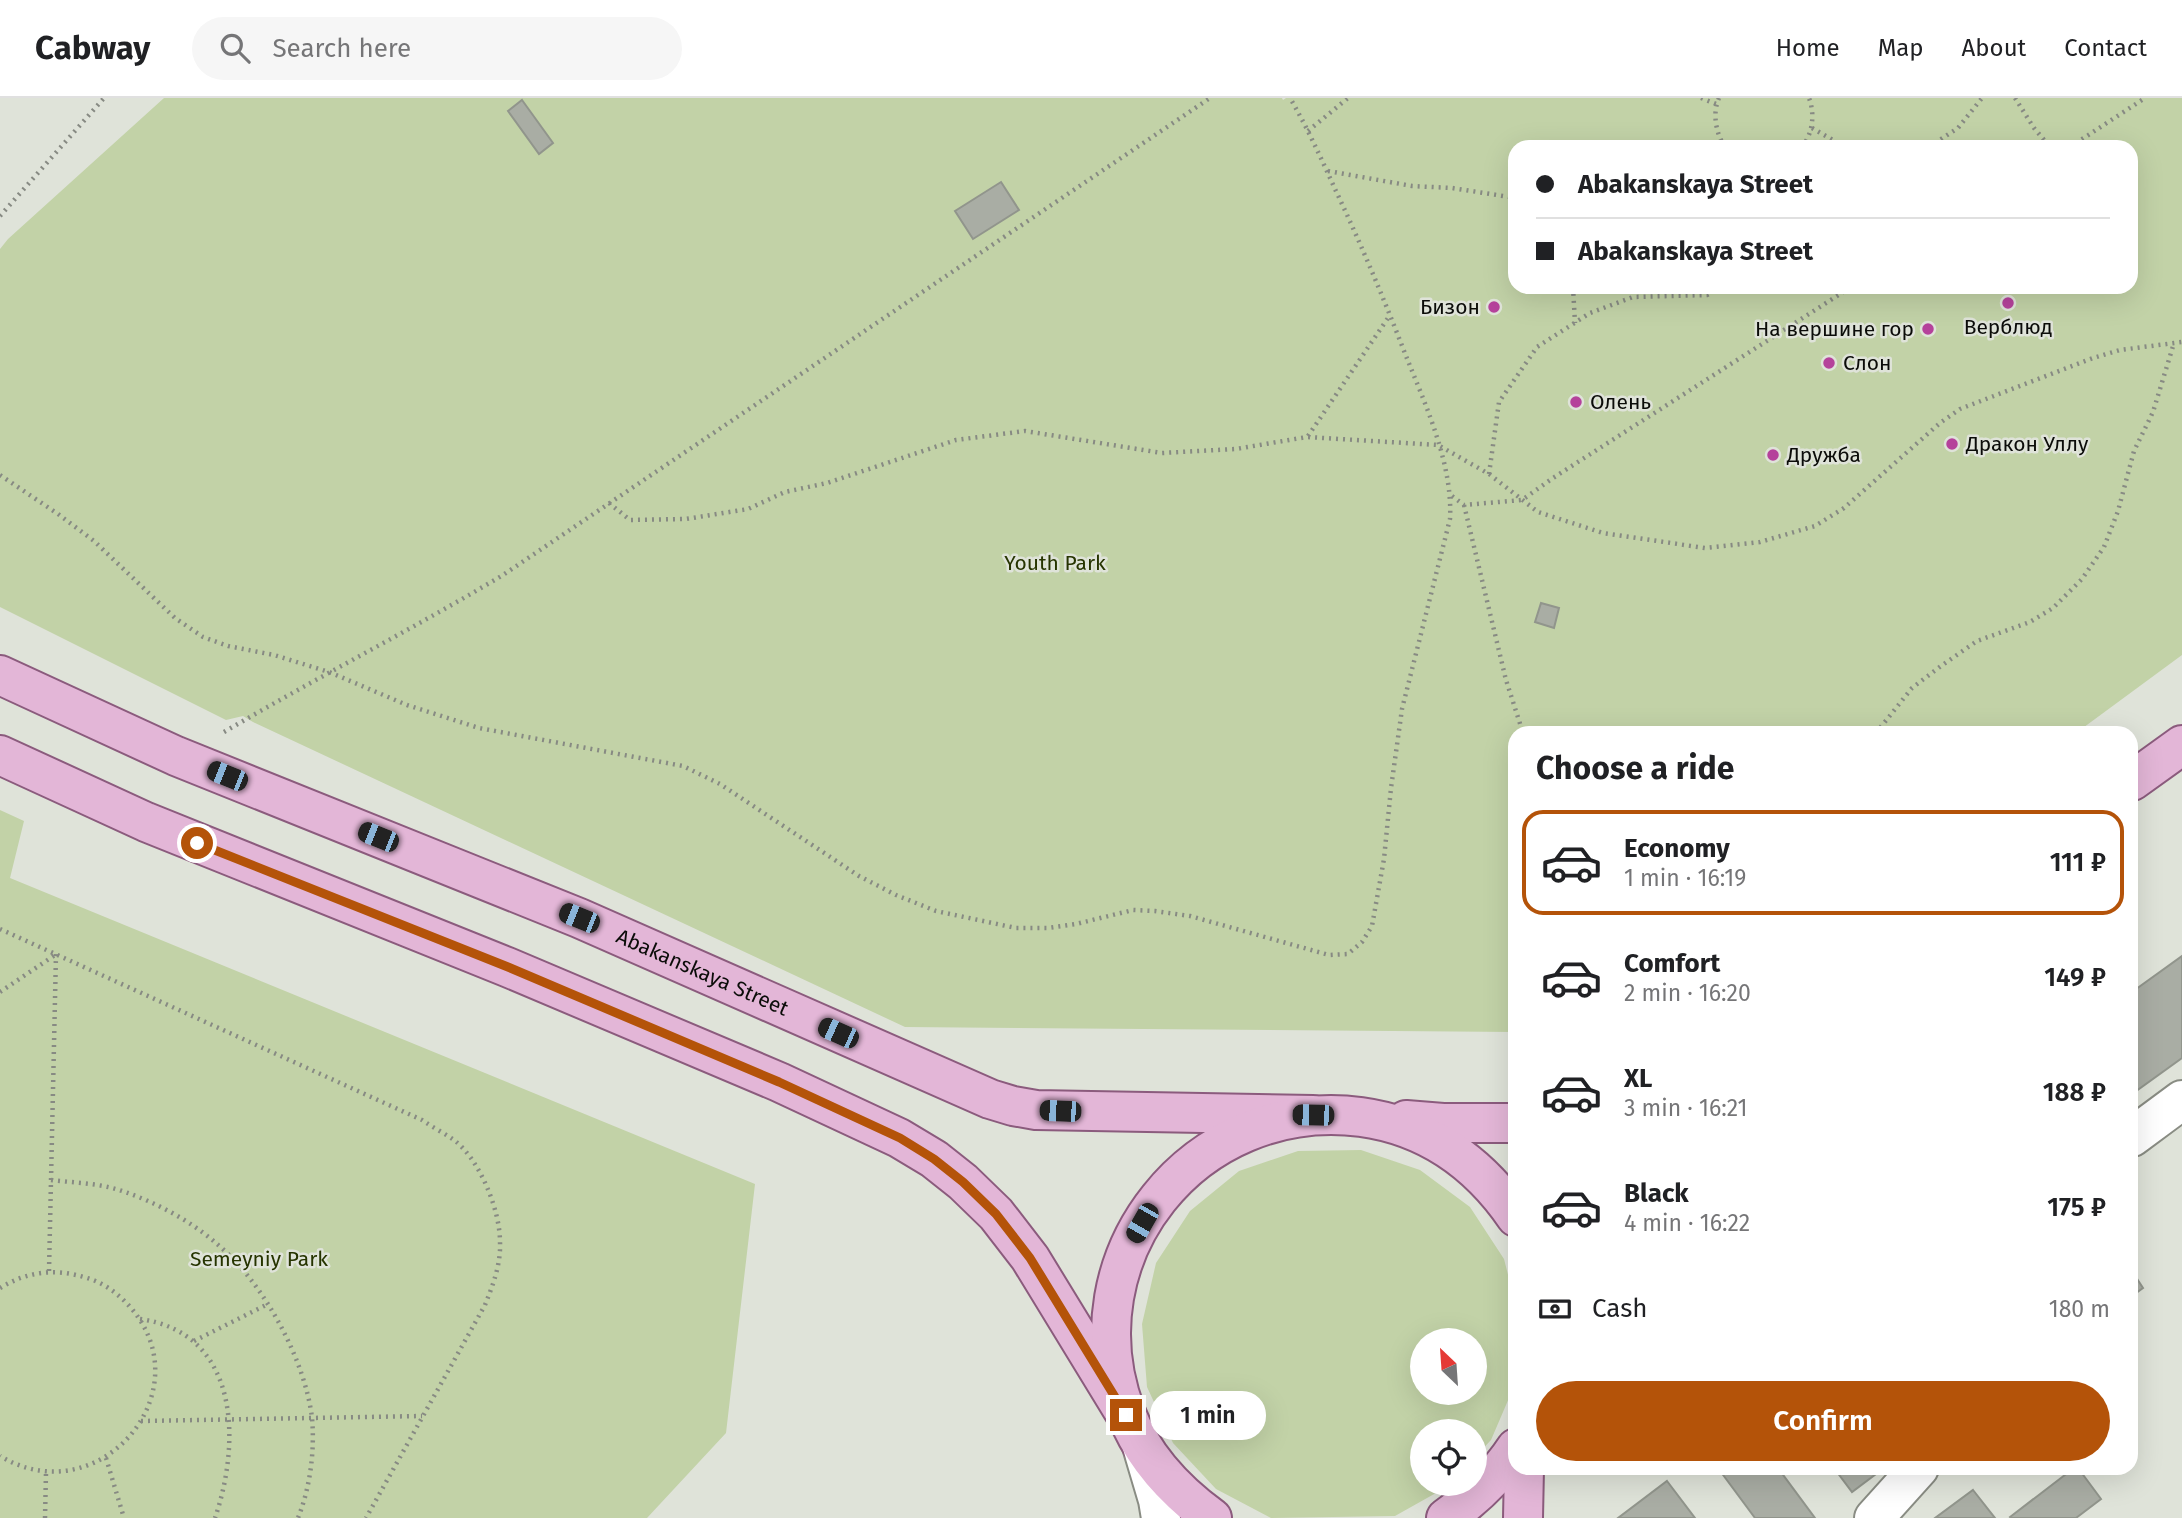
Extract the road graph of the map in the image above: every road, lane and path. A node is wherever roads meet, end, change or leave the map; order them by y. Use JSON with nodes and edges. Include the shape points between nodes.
{"nodes":[{"id":1,"x":104,"y":98,"type":"edge"},
{"id":2,"x":1210,"y":98,"type":"edge"},
{"id":3,"x":1290,"y":98,"type":"edge"},
{"id":4,"x":1348,"y":98,"type":"edge"},
{"id":5,"x":1701,"y":98,"type":"edge"},
{"id":6,"x":1719,"y":98,"type":"edge"},
{"id":7,"x":1809,"y":98,"type":"edge"},
{"id":8,"x":1982,"y":98,"type":"edge"},
{"id":9,"x":2015,"y":98,"type":"edge"},
{"id":10,"x":2145,"y":98,"type":"edge"},
{"id":11,"x":1716,"y":104,"type":"junction"},
{"id":12,"x":1812,"y":128,"type":"junction"},
{"id":13,"x":1308,"y":131,"type":"junction"},
{"id":14,"x":1722,"y":140,"type":"edge"},
{"id":15,"x":1806,"y":140,"type":"edge"},
{"id":16,"x":1833,"y":140,"type":"edge"},
{"id":17,"x":1940,"y":140,"type":"edge"},
{"id":18,"x":2044,"y":140,"type":"edge"},
{"id":19,"x":2081,"y":140,"type":"edge"},
{"id":20,"x":1327,"y":171,"type":"junction"},
{"id":21,"x":1508,"y":197,"type":"edge"},
{"id":22,"x":0,"y":216,"type":"edge"},
{"id":23,"x":1573,"y":294,"type":"edge"},
{"id":24,"x":1840,"y":294,"type":"edge"},
{"id":25,"x":1707,"y":295,"type":"edge"},
{"id":26,"x":1390,"y":315,"type":"junction"},
{"id":27,"x":1575,"y":323,"type":"junction"},
{"id":28,"x":2182,"y":342,"type":"edge"},
{"id":29,"x":2174,"y":343,"type":"junction"},
{"id":30,"x":1307,"y":437,"type":"junction"},
{"id":31,"x":1438,"y":445,"type":"junction"},
{"id":32,"x":1489,"y":474,"type":"junction"},
{"id":33,"x":0,"y":475,"type":"edge"},
{"id":34,"x":1452,"y":496,"type":"junction"},
{"id":35,"x":1522,"y":500,"type":"junction"},
{"id":36,"x":609,"y":503,"type":"junction"},
{"id":37,"x":1464,"y":505,"type":"junction"},
{"id":38,"x":329,"y":673,"type":"junction"},
{"id":39,"x":0,"y":675,"type":"edge"},
{"id":40,"x":1521,"y":726,"type":"edge"},
{"id":41,"x":1882,"y":726,"type":"edge"},
{"id":42,"x":214,"y":737,"type":"dead end"},
{"id":43,"x":2182,"y":744,"type":"edge"},
{"id":44,"x":0,"y":755,"type":"edge"},
{"id":45,"x":2138,"y":777,"type":"edge"},
{"id":46,"x":0,"y":929,"type":"edge"},
{"id":47,"x":56,"y":954,"type":"junction"},
{"id":48,"x":0,"y":992,"type":"edge"},
{"id":49,"x":2182,"y":1100,"type":"edge"},
{"id":50,"x":1325,"y":1115,"type":"junction"},
{"id":51,"x":1508,"y":1123,"type":"edge"},
{"id":52,"x":2138,"y":1133,"type":"edge"},
{"id":53,"x":51,"y":1180,"type":"junction"},
{"id":54,"x":1508,"y":1206,"type":"edge"},
{"id":55,"x":49,"y":1271,"type":"junction"},
{"id":56,"x":0,"y":1288,"type":"edge"},
{"id":57,"x":268,"y":1304,"type":"junction"},
{"id":58,"x":139,"y":1319,"type":"junction"},
{"id":59,"x":194,"y":1341,"type":"junction"},
{"id":60,"x":423,"y":1416,"type":"junction"},
{"id":61,"x":312,"y":1418,"type":"junction"},
{"id":62,"x":229,"y":1419,"type":"junction"},
{"id":63,"x":141,"y":1421,"type":"junction"},
{"id":64,"x":1134,"y":1429,"type":"junction"},
{"id":65,"x":0,"y":1456,"type":"edge"},
{"id":66,"x":106,"y":1458,"type":"junction"},
{"id":67,"x":1508,"y":1459,"type":"edge"},
{"id":68,"x":46,"y":1472,"type":"junction"},
{"id":69,"x":1524,"y":1475,"type":"edge"},
{"id":70,"x":1913,"y":1475,"type":"edge"},
{"id":71,"x":217,"y":1517,"type":"edge"},
{"id":72,"x":45,"y":1518,"type":"edge"},
{"id":73,"x":124,"y":1518,"type":"edge"},
{"id":74,"x":298,"y":1518,"type":"edge"},
{"id":75,"x":366,"y":1518,"type":"edge"},
{"id":76,"x":1161,"y":1518,"type":"edge"},
{"id":77,"x":1212,"y":1518,"type":"edge"},
{"id":78,"x":1446,"y":1518,"type":"edge"},
{"id":79,"x":1523,"y":1518,"type":"edge"},
{"id":80,"x":1874,"y":1518,"type":"edge"}],
"edges":[{"from":1,"to":22,"type":"path"},
{"from":2,"to":36,"type":"path"},
{"from":3,"to":13,"type":"path"},
{"from":4,"to":13,"type":"path"},
{"from":5,"to":11,"type":"path"},
{"from":6,"to":11,"type":"path"},
{"from":7,"to":12,"type":"path"},
{"from":8,"to":17,"type":"path","via":[[1958,128]]},
{"from":9,"to":18,"type":"path"},
{"from":10,"to":19,"type":"path"},
{"from":11,"to":14,"type":"path","via":[[1716,128]]},
{"from":12,"to":15,"type":"path"},
{"from":12,"to":16,"type":"path"},
{"from":13,"to":20,"type":"path"},
{"from":20,"to":21,"type":"path"},
{"from":20,"to":26,"type":"path"},
{"from":23,"to":27,"type":"path"},
{"from":24,"to":35,"type":"path"},
{"from":25,"to":27,"type":"path","via":[[1633,297]]},
{"from":26,"to":30,"type":"path"},
{"from":26,"to":31,"type":"path"},
{"from":27,"to":32,"type":"path","via":[[1537,348],[1499,402]]},
{"from":28,"to":29,"type":"path"},
{"from":29,"to":35,"type":"path","via":[[2093,358],[1960,408],[1844,508],[1815,526],[1760,542],[1705,548],[1631,539],[1538,512]]},
{"from":29,"to":41,"type":"path","via":[[2104,547],[2082,579],[2053,608],[2030,622],[1977,641],[1941,666],[1912,688]]},
{"from":30,"to":31,"type":"path"},
{"from":30,"to":36,"type":"path","via":[[1236,449],[1162,453],[1025,431],[956,440],[827,483],[785,492],[748,509],[686,519],[630,520]]},
{"from":31,"to":32,"type":"path"},
{"from":31,"to":34,"type":"path"},
{"from":32,"to":35,"type":"path"},
{"from":33,"to":38,"type":"path","via":[[94,541],[174,618],[203,637]]},
{"from":34,"to":37,"type":"path"},
{"from":34,"to":38,"type":"path","via":[[1402,709],[1372,926],[1348,954],[1329,955],[1190,916],[1155,911],[1133,910],[1048,928],[1016,928],[936,911],[859,876],[720,784],[683,766],[479,729]]},
{"from":35,"to":37,"type":"path"},
{"from":36,"to":38,"type":"path","via":[[441,612]]},
{"from":37,"to":40,"type":"path"},
{"from":38,"to":42,"type":"path"},
{"from":39,"to":50,"type":"main road","name":"Abakanskaya Street","via":[[176,756],[579,918],[990,1099],[1036,1110]]},
{"from":43,"to":45,"type":"main road"},
{"from":44,"to":64,"type":"main road","via":[[146,822],[508,967],[900,1138],[963,1182],[996,1214],[1030,1258]]},
{"from":46,"to":47,"type":"path"},
{"from":47,"to":48,"type":"path"},
{"from":47,"to":53,"type":"path"},
{"from":47,"to":60,"type":"path","via":[[412,1115],[456,1142],[480,1171],[495,1206],[500,1242],[496,1275],[485,1305]]},
{"from":49,"to":52,"type":"street"},
{"from":50,"to":51,"type":"main road"},
{"from":50,"to":54,"type":"main road","via":[[1375,1119],[1411,1129],[1475,1168]]},
{"from":50,"to":64,"type":"main road","via":[[1270,1123],[1235,1136],[1184,1171],[1151,1207],[1132,1239],[1112,1310],[1117,1384]]},
{"from":53,"to":55,"type":"path"},
{"from":53,"to":57,"type":"path","via":[[124,1191],[172,1213],[218,1244]]},
{"from":55,"to":56,"type":"path"},
{"from":55,"to":58,"type":"path","via":[[95,1280],[124,1300]]},
{"from":57,"to":59,"type":"path"},
{"from":57,"to":61,"type":"path","via":[[296,1361]]},
{"from":58,"to":59,"type":"path","via":[[165,1324]]},
{"from":58,"to":63,"type":"path","via":[[154,1362],[154,1381]]},
{"from":59,"to":62,"type":"path","via":[[216,1369]]},
{"from":60,"to":61,"type":"path"},
{"from":60,"to":75,"type":"path"},
{"from":61,"to":62,"type":"path"},
{"from":61,"to":74,"type":"path","via":[[309,1475]]},
{"from":62,"to":63,"type":"path"},
{"from":62,"to":71,"type":"path"},
{"from":63,"to":66,"type":"path"},
{"from":64,"to":76,"type":"street"},
{"from":64,"to":77,"type":"main road","via":[[1155,1466]]},
{"from":65,"to":68,"type":"path"},
{"from":66,"to":68,"type":"path","via":[[81,1468]]},
{"from":66,"to":73,"type":"path"},
{"from":67,"to":78,"type":"main road","via":[[1472,1499]]},
{"from":68,"to":72,"type":"path"},
{"from":69,"to":79,"type":"main road"},
{"from":70,"to":80,"type":"street"}]}
